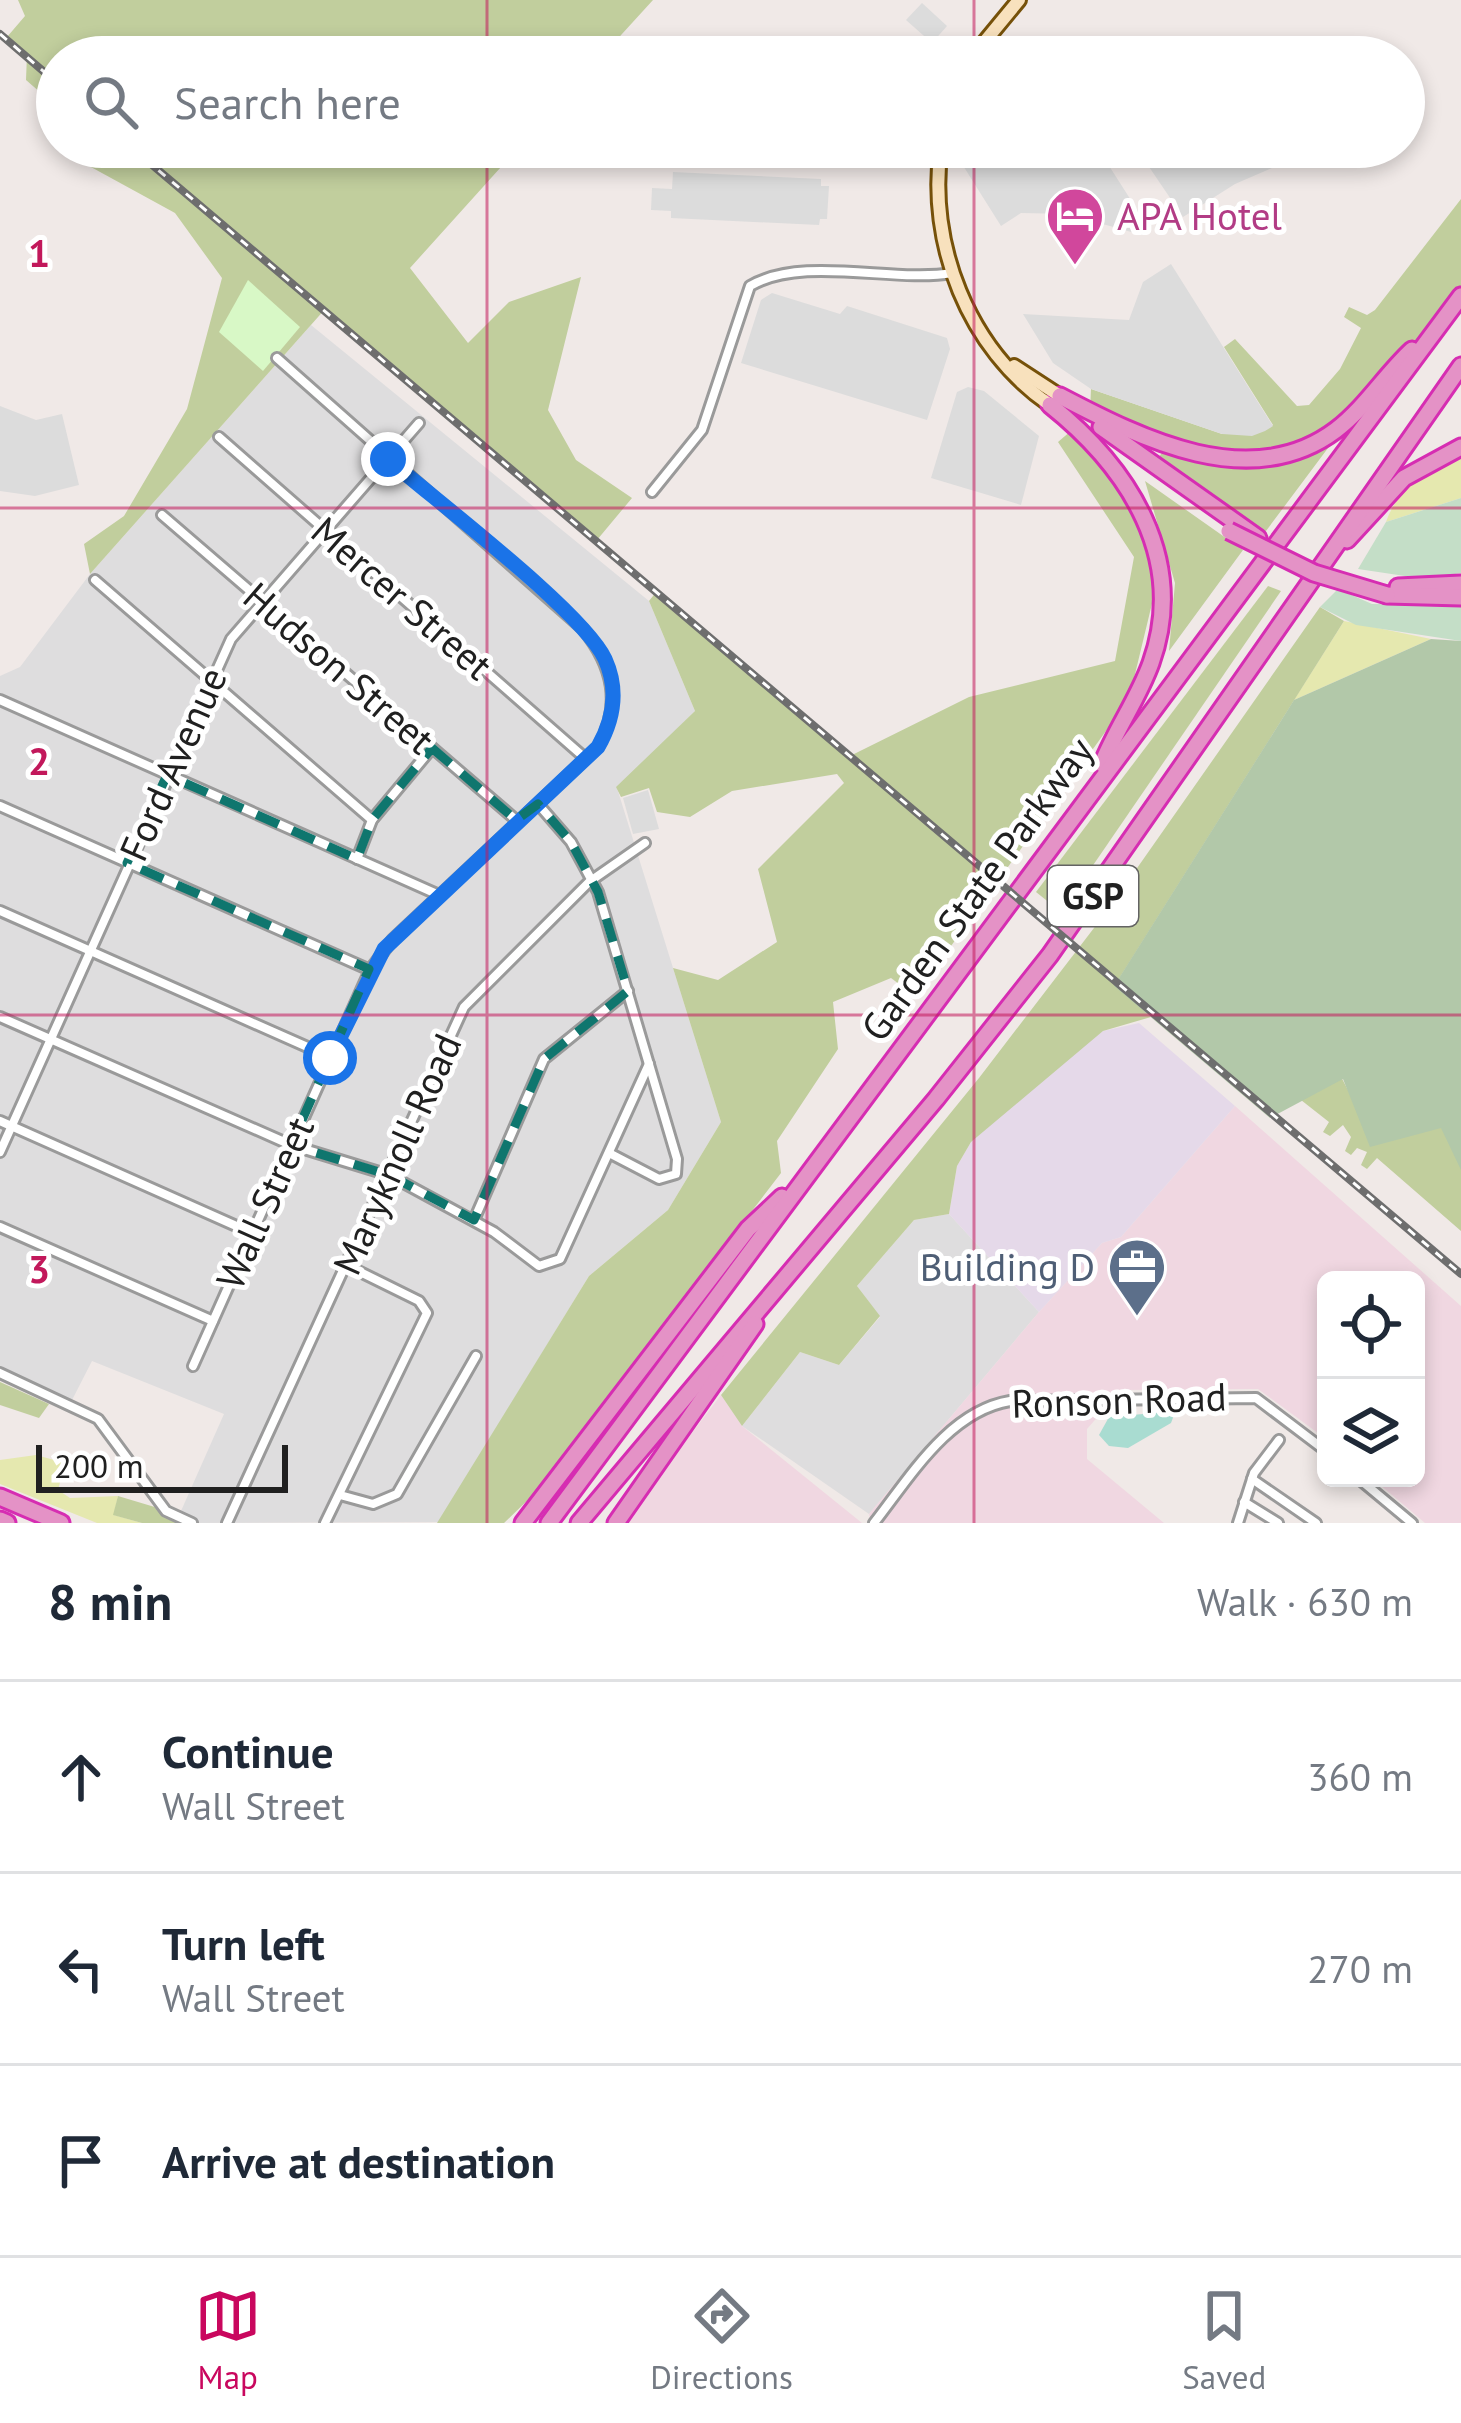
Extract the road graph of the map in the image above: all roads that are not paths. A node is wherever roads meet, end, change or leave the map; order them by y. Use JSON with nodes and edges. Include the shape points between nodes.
{"nodes":[{"id":1,"x":1019,"y":0,"type":"edge"},
{"id":2,"x":989,"y":36,"type":"edge"},
{"id":3,"x":940,"y":168,"type":"edge"},
{"id":4,"x":952,"y":273,"type":"junction"},
{"id":5,"x":1461,"y":296,"type":"edge"},
{"id":6,"x":1439,"y":326,"type":"junction"},
{"id":7,"x":277,"y":358,"type":"dead end"},
{"id":8,"x":1461,"y":365,"type":"edge"},
{"id":9,"x":1055,"y":400,"type":"junction"},
{"id":10,"x":419,"y":423,"type":"dead end"},
{"id":11,"x":219,"y":437,"type":"dead end"},
{"id":12,"x":1461,"y":446,"type":"edge"},
{"id":13,"x":388,"y":459,"type":"junction"},
{"id":14,"x":652,"y":492,"type":"dead end"},
{"id":15,"x":162,"y":515,"type":"dead end"},
{"id":16,"x":326,"y":531,"type":"junction"},
{"id":17,"x":1324,"y":563,"type":"junction"},
{"id":18,"x":94,"y":580,"type":"dead end"},
{"id":19,"x":1461,"y":584,"type":"edge"},
{"id":20,"x":1390,"y":591,"type":"junction"},
{"id":21,"x":1461,"y":597,"type":"edge"},
{"id":22,"x":262,"y":602,"type":"junction"},
{"id":23,"x":208,"y":680,"type":"junction"},
{"id":24,"x":0,"y":700,"type":"edge"},
{"id":25,"x":432,"y":748,"type":"junction"},
{"id":26,"x":585,"y":758,"type":"junction"},
{"id":27,"x":167,"y":775,"type":"junction"},
{"id":28,"x":1090,"y":790,"type":"junction"},
{"id":29,"x":538,"y":804,"type":"junction"},
{"id":30,"x":0,"y":806,"type":"edge"},
{"id":31,"x":372,"y":820,"type":"junction"},
{"id":32,"x":517,"y":820,"type":"junction"},
{"id":33,"x":645,"y":843,"type":"dead end"},
{"id":34,"x":357,"y":859,"type":"junction"},
{"id":35,"x":127,"y":863,"type":"junction"},
{"id":36,"x":593,"y":879,"type":"junction"},
{"id":37,"x":439,"y":895,"type":"junction"},
{"id":38,"x":0,"y":911,"type":"edge"},
{"id":39,"x":89,"y":951,"type":"junction"},
{"id":40,"x":370,"y":970,"type":"junction"},
{"id":41,"x":628,"y":992,"type":"junction"},
{"id":42,"x":0,"y":1017,"type":"edge"},
{"id":43,"x":50,"y":1039,"type":"junction"},
{"id":44,"x":330,"y":1058,"type":"junction"},
{"id":45,"x":649,"y":1064,"type":"junction"},
{"id":46,"x":0,"y":1121,"type":"edge"},
{"id":47,"x":12,"y":1126,"type":"junction"},
{"id":48,"x":291,"y":1145,"type":"junction"},
{"id":49,"x":0,"y":1152,"type":"edge"},
{"id":50,"x":609,"y":1153,"type":"junction"},
{"id":51,"x":808,"y":1174,"type":"junction"},
{"id":52,"x":388,"y":1175,"type":"junction"},
{"id":53,"x":474,"y":1220,"type":"junction"},
{"id":54,"x":0,"y":1227,"type":"edge"},
{"id":55,"x":252,"y":1233,"type":"junction"},
{"id":56,"x":347,"y":1266,"type":"junction"},
{"id":57,"x":771,"y":1296,"type":"junction"},
{"id":58,"x":213,"y":1321,"type":"junction"},
{"id":59,"x":476,"y":1356,"type":"dead end"},
{"id":60,"x":193,"y":1366,"type":"dead end"},
{"id":61,"x":0,"y":1373,"type":"edge"},
{"id":62,"x":1279,"y":1440,"type":"dead end"},
{"id":63,"x":1317,"y":1443,"type":"edge"},
{"id":64,"x":1252,"y":1479,"type":"junction"},
{"id":65,"x":1369,"y":1487,"type":"edge"},
{"id":66,"x":340,"y":1495,"type":"junction"},
{"id":67,"x":0,"y":1497,"type":"edge"},
{"id":68,"x":537,"y":1502,"type":"junction"},
{"id":69,"x":1243,"y":1502,"type":"junction"},
{"id":70,"x":25,"y":1507,"type":"junction"},
{"id":71,"x":61,"y":1523,"type":"edge"},
{"id":72,"x":71,"y":1523,"type":"edge"},
{"id":73,"x":192,"y":1523,"type":"edge"},
{"id":74,"x":227,"y":1523,"type":"edge"},
{"id":75,"x":326,"y":1523,"type":"edge"},
{"id":76,"x":513,"y":1523,"type":"edge"},
{"id":77,"x":523,"y":1523,"type":"edge"},
{"id":78,"x":549,"y":1523,"type":"edge"},
{"id":79,"x":579,"y":1523,"type":"edge"},
{"id":80,"x":616,"y":1523,"type":"edge"},
{"id":81,"x":874,"y":1523,"type":"edge"},
{"id":82,"x":1238,"y":1523,"type":"edge"},
{"id":83,"x":1278,"y":1523,"type":"edge"},
{"id":84,"x":1316,"y":1523,"type":"edge"},
{"id":85,"x":1412,"y":1523,"type":"edge"}],
"edges":[{"from":1,"to":2,"type":"street"},
{"from":3,"to":4,"type":"street","via":[[939,223]]},
{"from":4,"to":9,"type":"street","via":[[1003,359]]},
{"from":4,"to":14,"type":"street","via":[[839,272],[750,286],[700,435]]},
{"from":5,"to":6,"type":"highway","name":"Garden State Parkway","number":"GSP"},
{"from":6,"to":9,"type":"highway","via":[[1345,422],[1278,457],[1230,458],[1168,445]]},
{"from":6,"to":28,"type":"highway","name":"Garden State Parkway","number":"GSP"},
{"from":7,"to":13,"type":"street","name":"Wall Street"},
{"from":8,"to":17,"type":"highway","number":"GSP"},
{"from":9,"to":20,"type":"highway","bridge":true,"via":[[1232,528]]},
{"from":9,"to":28,"type":"highway","via":[[1131,491],[1162,580],[1153,657]]},
{"from":10,"to":13,"type":"street","name":"Ford Avenue"},
{"from":11,"to":16,"type":"street","name":"Mercer Street"},
{"from":12,"to":17,"type":"highway","via":[[1405,478]]},
{"from":13,"to":16,"type":"street","name":"Ford Avenue"},
{"from":13,"to":26,"type":"street","name":"Wall Street","via":[[599,649],[614,706],[610,726]]},
{"from":15,"to":22,"type":"street","name":"Hudson Street"},
{"from":16,"to":22,"type":"street","name":"Ford Avenue"},
{"from":16,"to":26,"type":"street","name":"Mercer Street"},
{"from":17,"to":57,"type":"highway","number":"GSP","via":[[1050,955]]},
{"from":18,"to":23,"type":"street"},
{"from":19,"to":20,"type":"highway"},
{"from":20,"to":21,"type":"highway"},
{"from":22,"to":23,"type":"street","name":"Ford Avenue"},
{"from":22,"to":25,"type":"street","name":"Hudson Street"},
{"from":23,"to":27,"type":"street","name":"Ford Avenue"},
{"from":23,"to":31,"type":"street"},
{"from":24,"to":27,"type":"street"},
{"from":25,"to":31,"type":"street"},
{"from":25,"to":32,"type":"street","name":"Hudson Street"},
{"from":26,"to":29,"type":"street","name":"Wall Street"},
{"from":27,"to":34,"type":"street"},
{"from":27,"to":35,"type":"street","name":"Ford Avenue"},
{"from":28,"to":51,"type":"highway","name":"Garden State Parkway","number":"GSP"},
{"from":29,"to":32,"type":"street","name":"Wall Street"},
{"from":29,"to":36,"type":"street"},
{"from":30,"to":35,"type":"street"},
{"from":31,"to":34,"type":"street"},
{"from":32,"to":37,"type":"street","name":"Wall Street"},
{"from":33,"to":36,"type":"street","name":"Maryknoll Road"},
{"from":34,"to":37,"type":"street"},
{"from":35,"to":39,"type":"street","name":"Ford Avenue"},
{"from":35,"to":40,"type":"street"},
{"from":36,"to":41,"type":"street"},
{"from":36,"to":52,"type":"street","name":"Maryknoll Road","via":[[464,1007]]},
{"from":37,"to":40,"type":"street","name":"Wall Street"},
{"from":38,"to":39,"type":"street"},
{"from":39,"to":43,"type":"street","name":"Ford Avenue"},
{"from":39,"to":44,"type":"street"},
{"from":40,"to":44,"type":"street","name":"Wall Street"},
{"from":41,"to":45,"type":"street"},
{"from":41,"to":53,"type":"street","via":[[544,1059]]},
{"from":42,"to":43,"type":"street"},
{"from":43,"to":47,"type":"street","name":"Ford Avenue"},
{"from":43,"to":48,"type":"street"},
{"from":44,"to":48,"type":"street","name":"Wall Street"},
{"from":45,"to":50,"type":"street"},
{"from":45,"to":50,"type":"street","via":[[676,1174],[648,1173]]},
{"from":46,"to":47,"type":"street"},
{"from":47,"to":49,"type":"street","name":"Ford Avenue"},
{"from":47,"to":55,"type":"street"},
{"from":48,"to":52,"type":"street"},
{"from":48,"to":55,"type":"street","name":"Wall Street"},
{"from":50,"to":53,"type":"street","via":[[560,1259],[529,1263]]},
{"from":51,"to":68,"type":"highway","via":[[748,1229]]},
{"from":51,"to":78,"type":"highway","name":"Garden State Parkway","number":"GSP"},
{"from":52,"to":53,"type":"street"},
{"from":52,"to":56,"type":"street","name":"Maryknoll Road"},
{"from":54,"to":58,"type":"street"},
{"from":55,"to":58,"type":"street","name":"Wall Street"},
{"from":56,"to":66,"type":"street","via":[[419,1301],[427,1313]]},
{"from":56,"to":74,"type":"street","name":"Maryknoll Road"},
{"from":57,"to":79,"type":"highway","number":"GSP"},
{"from":57,"to":80,"type":"highway","via":[[740,1354]]},
{"from":58,"to":60,"type":"street","name":"Wall Street"},
{"from":59,"to":66,"type":"street","via":[[397,1494],[373,1504]]},
{"from":61,"to":73,"type":"street","via":[[98,1419],[166,1511]]},
{"from":62,"to":64,"type":"street"},
{"from":63,"to":81,"type":"street","name":"Ronson Road","via":[[1256,1398],[1010,1401],[980,1408],[955,1426]]},
{"from":64,"to":69,"type":"street"},
{"from":64,"to":84,"type":"street"},
{"from":65,"to":85,"type":"street"},
{"from":66,"to":75,"type":"street"},
{"from":67,"to":70,"type":"highway"},
{"from":68,"to":76,"type":"highway"},
{"from":68,"to":77,"type":"highway"},
{"from":69,"to":82,"type":"street"},
{"from":69,"to":83,"type":"street"},
{"from":70,"to":71,"type":"highway"},
{"from":70,"to":72,"type":"highway"}]}
